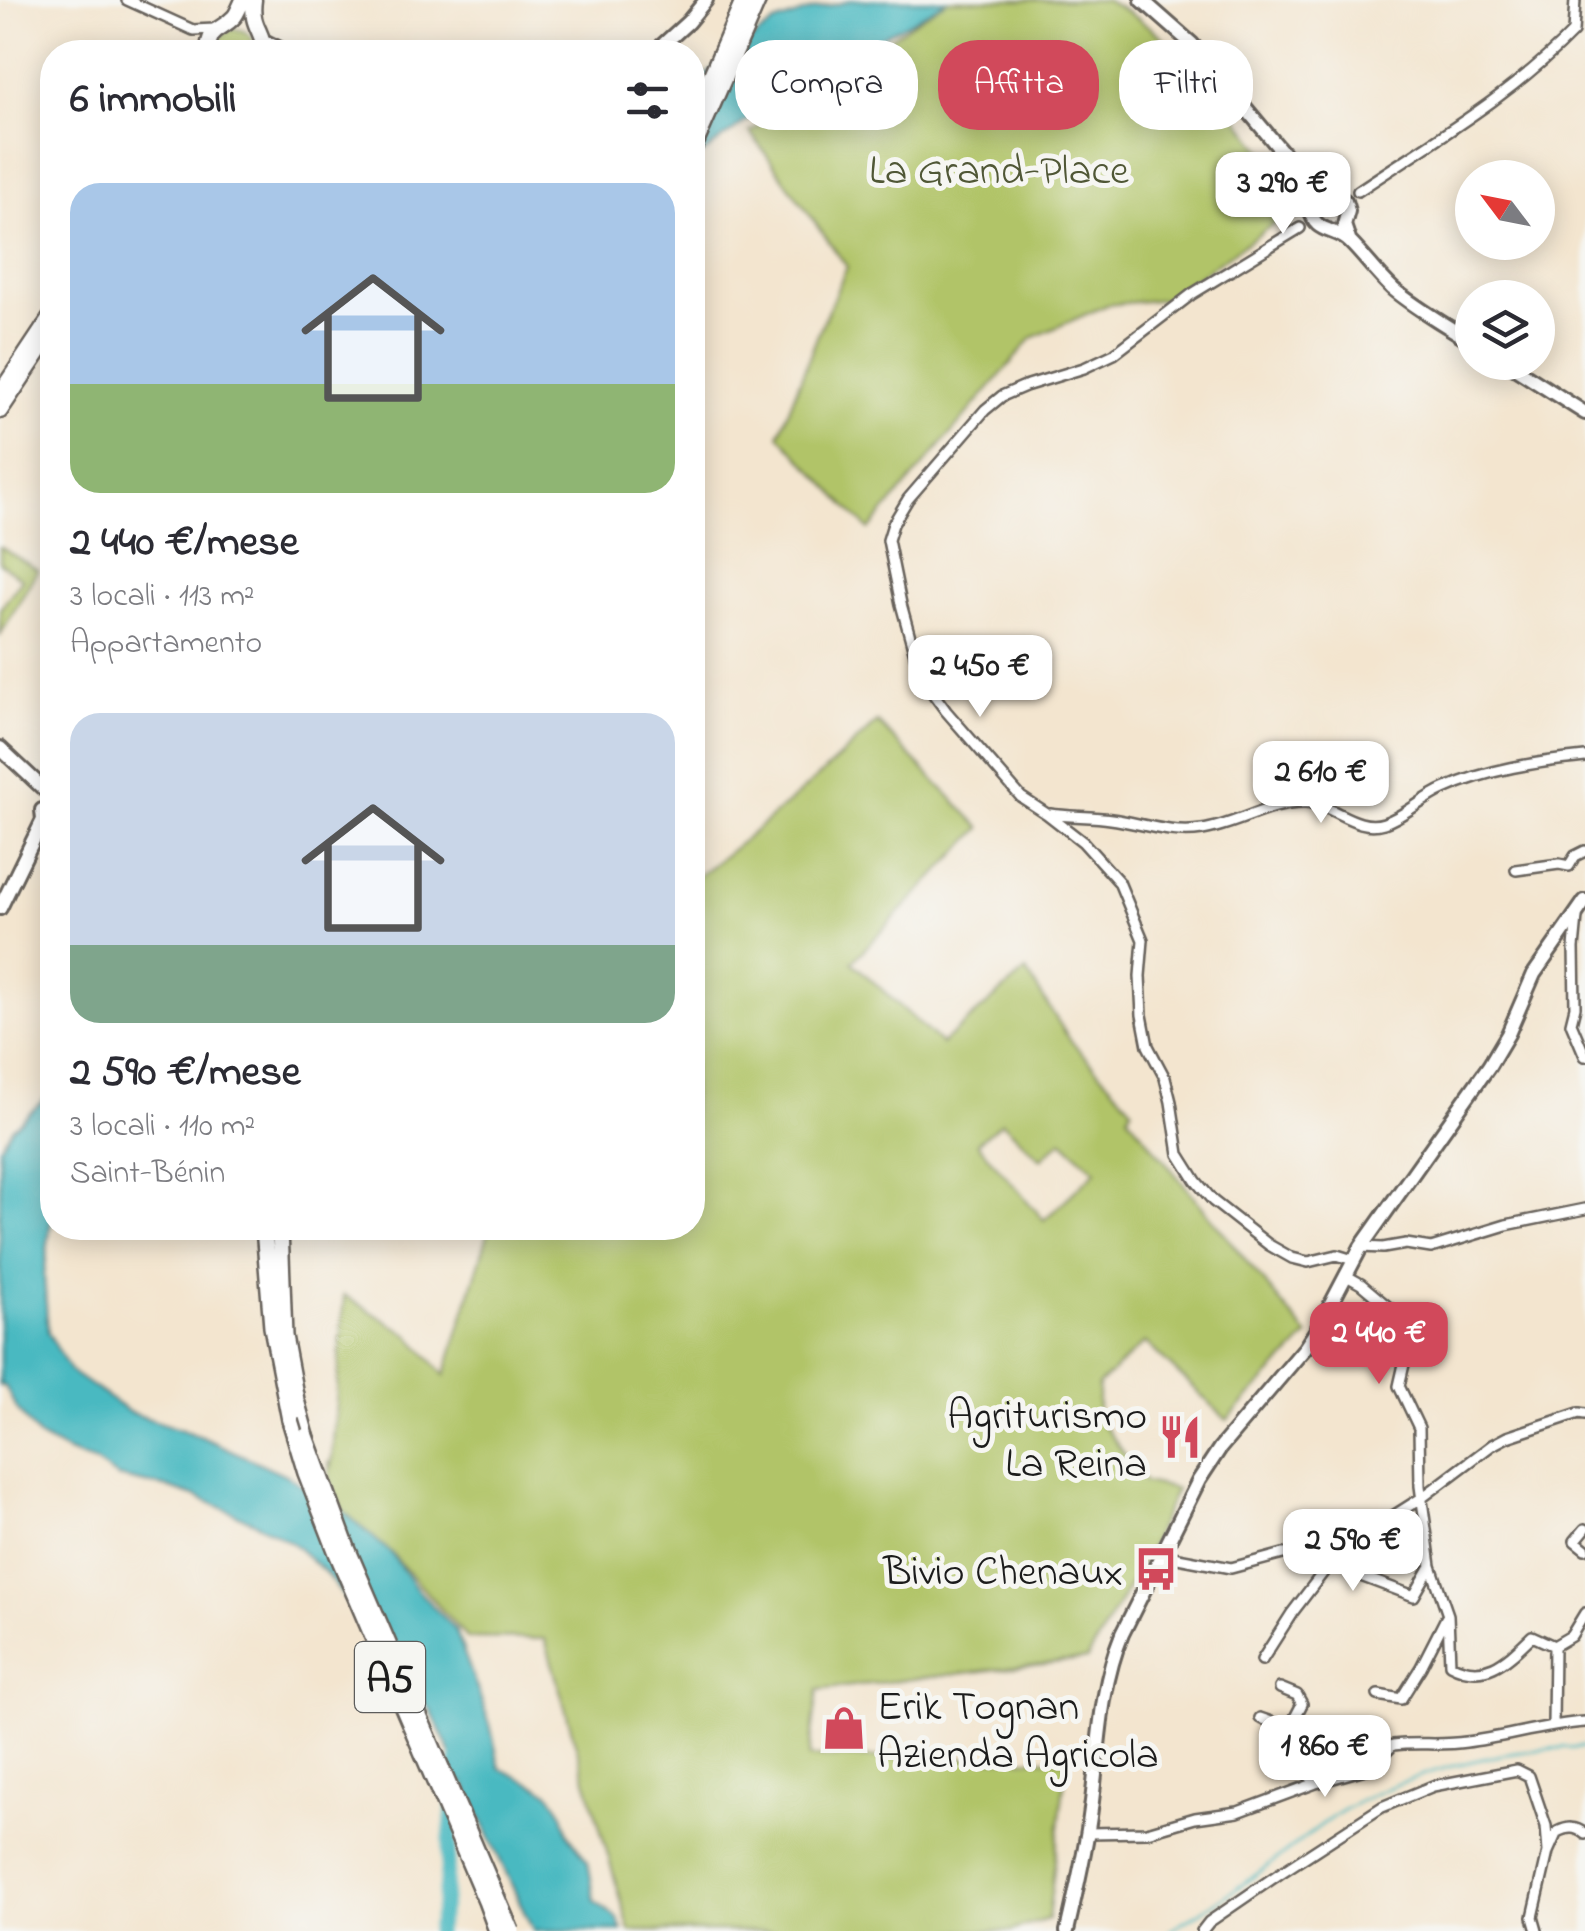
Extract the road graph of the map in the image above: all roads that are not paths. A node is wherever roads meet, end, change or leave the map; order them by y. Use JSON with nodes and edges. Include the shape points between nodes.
{"nodes":[{"id":1,"x":127,"y":0,"type":"edge"},
{"id":2,"x":243,"y":0,"type":"edge"},
{"id":3,"x":254,"y":0,"type":"edge"},
{"id":4,"x":706,"y":0,"type":"edge"},
{"id":5,"x":744,"y":0,"type":"edge"},
{"id":6,"x":758,"y":0,"type":"edge"},
{"id":7,"x":1142,"y":0,"type":"edge"},
{"id":8,"x":1575,"y":0,"type":"edge"},
{"id":9,"x":231,"y":21,"type":"junction"},
{"id":10,"x":255,"y":28,"type":"junction"},
{"id":11,"x":215,"y":29,"type":"junction"},
{"id":12,"x":193,"y":30,"type":"junction"},
{"id":13,"x":200,"y":40,"type":"edge"},
{"id":14,"x":211,"y":40,"type":"edge"},
{"id":15,"x":261,"y":40,"type":"edge"},
{"id":16,"x":669,"y":40,"type":"edge"},
{"id":17,"x":705,"y":90,"type":"edge"},
{"id":18,"x":705,"y":121,"type":"edge"},
{"id":19,"x":1320,"y":197,"type":"junction"},
{"id":20,"x":1343,"y":201,"type":"junction"},
{"id":21,"x":1315,"y":221,"type":"junction"},
{"id":22,"x":1339,"y":228,"type":"junction"},
{"id":23,"x":1455,"y":331,"type":"edge"},
{"id":24,"x":40,"y":333,"type":"edge"},
{"id":25,"x":40,"y":351,"type":"edge"},
{"id":26,"x":1532,"y":380,"type":"edge"},
{"id":27,"x":0,"y":393,"type":"edge"},
{"id":28,"x":0,"y":411,"type":"edge"},
{"id":29,"x":1585,"y":414,"type":"edge"},
{"id":30,"x":0,"y":748,"type":"edge"},
{"id":31,"x":1585,"y":758,"type":"edge"},
{"id":32,"x":40,"y":792,"type":"edge"},
{"id":33,"x":1047,"y":814,"type":"junction"},
{"id":34,"x":40,"y":819,"type":"edge"},
{"id":35,"x":1585,"y":851,"type":"edge"},
{"id":36,"x":1516,"y":870,"type":"dead end"},
{"id":37,"x":1581,"y":906,"type":"edge"},
{"id":38,"x":0,"y":908,"type":"edge"},
{"id":39,"x":1585,"y":1056,"type":"edge"},
{"id":40,"x":1585,"y":1209,"type":"edge"},
{"id":41,"x":265,"y":1240,"type":"edge"},
{"id":42,"x":280,"y":1240,"type":"edge"},
{"id":43,"x":1361,"y":1246,"type":"junction"},
{"id":44,"x":1354,"y":1260,"type":"junction"},
{"id":45,"x":1346,"y":1275,"type":"junction"},
{"id":46,"x":1585,"y":1414,"type":"edge"},
{"id":47,"x":1423,"y":1497,"type":"junction"},
{"id":48,"x":1585,"y":1529,"type":"edge"},
{"id":49,"x":1342,"y":1549,"type":"junction"},
{"id":50,"x":1585,"y":1550,"type":"edge"},
{"id":51,"x":1162,"y":1555,"type":"junction"},
{"id":52,"x":1431,"y":1566,"type":"junction"},
{"id":53,"x":1585,"y":1614,"type":"edge"},
{"id":54,"x":1448,"y":1616,"type":"junction"},
{"id":55,"x":1554,"y":1646,"type":"junction"},
{"id":56,"x":1262,"y":1660,"type":"dead end"},
{"id":57,"x":1280,"y":1688,"type":"dead end"},
{"id":58,"x":1378,"y":1695,"type":"dead end"},
{"id":59,"x":1260,"y":1718,"type":"dead end"},
{"id":60,"x":1585,"y":1722,"type":"edge"},
{"id":61,"x":1553,"y":1724,"type":"junction"},
{"id":62,"x":1280,"y":1746,"type":"junction"},
{"id":63,"x":1316,"y":1783,"type":"junction"},
{"id":64,"x":1088,"y":1833,"type":"junction"},
{"id":65,"x":1585,"y":1834,"type":"edge"},
{"id":66,"x":1548,"y":1852,"type":"junction"},
{"id":67,"x":497,"y":1931,"type":"edge"},
{"id":68,"x":511,"y":1931,"type":"edge"},
{"id":69,"x":1067,"y":1931,"type":"edge"},
{"id":70,"x":1202,"y":1931,"type":"edge"},
{"id":71,"x":1537,"y":1931,"type":"edge"}],
"edges":[{"from":1,"to":12,"type":"street"},
{"from":2,"to":9,"type":"main road"},
{"from":3,"to":10,"type":"main road"},
{"from":4,"to":16,"type":"main road"},
{"from":5,"to":17,"type":"highway"},
{"from":6,"to":18,"type":"highway"},
{"from":7,"to":19,"type":"main road","via":[[1211,65]]},
{"from":8,"to":20,"type":"street","via":[[1572,32],[1550,55]]},
{"from":9,"to":10,"type":"main road"},
{"from":9,"to":11,"type":"main road"},
{"from":10,"to":15,"type":"main road"},
{"from":11,"to":12,"type":"street"},
{"from":11,"to":14,"type":"main road"},
{"from":12,"to":13,"type":"street"},
{"from":19,"to":20,"type":"main road"},
{"from":19,"to":21,"type":"main road"},
{"from":20,"to":22,"type":"main road","via":[[1348,215]]},
{"from":21,"to":22,"type":"main road"},
{"from":21,"to":33,"type":"street","via":[[1192,294],[1114,354],[1002,396],[893,524],[888,540],[920,677],[1021,798]]},
{"from":22,"to":23,"type":"main road","via":[[1394,290]]},
{"from":24,"to":27,"type":"main road"},
{"from":25,"to":28,"type":"main road"},
{"from":26,"to":29,"type":"main road"},
{"from":30,"to":32,"type":"main road"},
{"from":31,"to":33,"type":"street","via":[[1516,766],[1457,783],[1381,824],[1301,802],[1192,831]]},
{"from":33,"to":44,"type":"street","via":[[1083,842],[1118,882],[1131,909],[1143,940],[1148,1046],[1172,1102],[1179,1154],[1196,1181],[1292,1258]]},
{"from":34,"to":38,"type":"main road"},
{"from":35,"to":36,"type":"street","via":[[1569,866]]},
{"from":37,"to":39,"type":"street","via":[[1570,1023]]},
{"from":37,"to":43,"type":"main road","via":[[1534,974],[1490,1066]]},
{"from":40,"to":43,"type":"street","via":[[1430,1248]]},
{"from":41,"to":67,"type":"highway","number":"A5","bridge":true,"via":[[272,1328],[306,1473]]},
{"from":42,"to":68,"type":"highway","number":"A5","bridge":true,"via":[[284,1336],[306,1436]]},
{"from":43,"to":44,"type":"main road"},
{"from":44,"to":45,"type":"main road"},
{"from":45,"to":47,"type":"street","via":[[1399,1316],[1408,1347],[1399,1386],[1418,1428]]},
{"from":45,"to":51,"type":"main road","via":[[1305,1348],[1220,1448]]},
{"from":46,"to":47,"type":"street","via":[[1507,1437]]},
{"from":47,"to":49,"type":"street"},
{"from":47,"to":52,"type":"street"},
{"from":48,"to":50,"type":"street","via":[[1576,1541]]},
{"from":49,"to":51,"type":"street","via":[[1283,1554],[1231,1568]]},
{"from":49,"to":52,"type":"street","via":[[1350,1572],[1414,1596]]},
{"from":49,"to":56,"type":"street"},
{"from":51,"to":64,"type":"main road","via":[[1112,1658]]},
{"from":52,"to":54,"type":"street"},
{"from":53,"to":55,"type":"street","via":[[1571,1636]]},
{"from":54,"to":55,"type":"street","via":[[1450,1664],[1464,1672],[1491,1670],[1532,1636]]},
{"from":54,"to":58,"type":"street","via":[[1401,1699]]},
{"from":55,"to":61,"type":"street"},
{"from":57,"to":62,"type":"street","via":[[1302,1704]]},
{"from":59,"to":62,"type":"street","via":[[1280,1725]]},
{"from":60,"to":61,"type":"street"},
{"from":61,"to":63,"type":"street","via":[[1462,1743],[1393,1745],[1372,1767]]},
{"from":62,"to":63,"type":"street"},
{"from":63,"to":64,"type":"street","via":[[1238,1812],[1148,1832]]},
{"from":64,"to":69,"type":"main road"},
{"from":65,"to":66,"type":"street","via":[[1569,1827],[1556,1832]]},
{"from":66,"to":70,"type":"street","via":[[1529,1776],[1517,1770],[1433,1786],[1382,1808]]},
{"from":66,"to":71,"type":"street","via":[[1533,1916]]}]}
